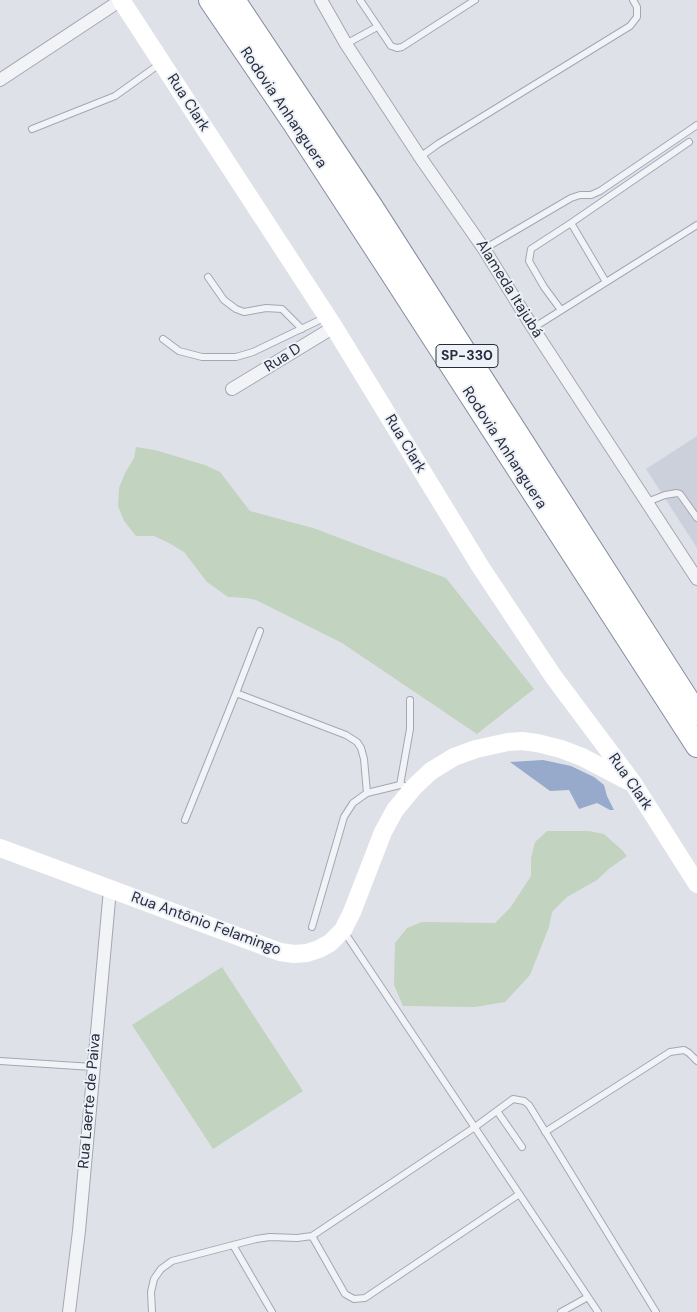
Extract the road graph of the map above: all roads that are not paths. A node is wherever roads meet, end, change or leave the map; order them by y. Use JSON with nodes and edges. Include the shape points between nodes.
{"nodes":[{"id":1,"x":121,"y":0,"type":"edge"},
{"id":2,"x":210,"y":0,"type":"edge"},
{"id":3,"x":234,"y":0,"type":"edge"},
{"id":4,"x":321,"y":0,"type":"edge"},
{"id":5,"x":360,"y":0,"type":"edge"},
{"id":6,"x":475,"y":0,"type":"edge"},
{"id":7,"x":633,"y":0,"type":"edge"},
{"id":8,"x":378,"y":27,"type":"junction"},
{"id":9,"x":346,"y":44,"type":"junction"},
{"id":10,"x":162,"y":62,"type":"junction"},
{"id":11,"x":0,"y":80,"type":"edge"},
{"id":12,"x":697,"y":125,"type":"edge"},
{"id":13,"x":32,"y":129,"type":"dead end"},
{"id":14,"x":689,"y":142,"type":"dead end"},
{"id":15,"x":420,"y":157,"type":"junction"},
{"id":16,"x":571,"y":223,"type":"junction"},
{"id":17,"x":697,"y":225,"type":"edge"},
{"id":18,"x":484,"y":249,"type":"junction"},
{"id":19,"x":208,"y":277,"type":"dead end"},
{"id":20,"x":606,"y":282,"type":"junction"},
{"id":21,"x":561,"y":310,"type":"junction"},
{"id":22,"x":331,"y":321,"type":"junction"},
{"id":23,"x":302,"y":328,"type":"junction"},
{"id":24,"x":533,"y":328,"type":"junction"},
{"id":25,"x":163,"y":339,"type":"dead end"},
{"id":26,"x":232,"y":389,"type":"dead end"},
{"id":27,"x":647,"y":502,"type":"junction"},
{"id":28,"x":697,"y":518,"type":"edge"},
{"id":29,"x":697,"y":579,"type":"edge"},
{"id":30,"x":260,"y":631,"type":"dead end"},
{"id":31,"x":236,"y":693,"type":"junction"},
{"id":32,"x":410,"y":700,"type":"dead end"},
{"id":33,"x":697,"y":714,"type":"edge"},
{"id":34,"x":697,"y":746,"type":"edge"},
{"id":35,"x":632,"y":783,"type":"junction"},
{"id":36,"x":407,"y":786,"type":"junction"},
{"id":37,"x":367,"y":793,"type":"junction"},
{"id":38,"x":185,"y":820,"type":"dead end"},
{"id":39,"x":0,"y":848,"type":"edge"},
{"id":40,"x":697,"y":884,"type":"edge"},
{"id":41,"x":110,"y":889,"type":"junction"},
{"id":42,"x":312,"y":927,"type":"dead end"},
{"id":43,"x":343,"y":930,"type":"junction"},
{"id":44,"x":0,"y":1061,"type":"edge"},
{"id":45,"x":697,"y":1061,"type":"edge"},
{"id":46,"x":93,"y":1067,"type":"junction"},
{"id":47,"x":497,"y":1110,"type":"junction"},
{"id":48,"x":475,"y":1127,"type":"junction"},
{"id":49,"x":546,"y":1132,"type":"junction"},
{"id":50,"x":522,"y":1148,"type":"dead end"},
{"id":51,"x":518,"y":1195,"type":"junction"},
{"id":52,"x":312,"y":1236,"type":"junction"},
{"id":53,"x":233,"y":1245,"type":"junction"},
{"id":54,"x":588,"y":1296,"type":"junction"},
{"id":55,"x":69,"y":1312,"type":"edge"},
{"id":56,"x":152,"y":1312,"type":"edge"},
{"id":57,"x":272,"y":1312,"type":"edge"},
{"id":58,"x":561,"y":1312,"type":"edge"},
{"id":59,"x":598,"y":1312,"type":"edge"},
{"id":60,"x":656,"y":1312,"type":"edge"}],
"edges":[{"from":1,"to":10,"type":"street","name":"Rua Clark"},
{"from":1,"to":11,"type":"street"},
{"from":2,"to":34,"type":"highway","name":"Rodovia Anhanguera","number":"SP-330","via":[[293,122]]},
{"from":3,"to":33,"type":"highway","name":"Rodovia Anhanguera","number":"SP-330","via":[[372,207]]},
{"from":4,"to":9,"type":"street","name":"Alameda Itajubá"},
{"from":5,"to":8,"type":"lane"},
{"from":6,"to":8,"type":"lane","via":[[402,48],[390,46]]},
{"from":7,"to":15,"type":"lane","via":[[638,17],[630,26]]},
{"from":8,"to":9,"type":"lane"},
{"from":9,"to":15,"type":"street","name":"Alameda Itajubá"},
{"from":10,"to":13,"type":"lane","via":[[115,96]]},
{"from":10,"to":22,"type":"street","name":"Rua Clark"},
{"from":12,"to":18,"type":"lane","via":[[600,191],[571,198]]},
{"from":14,"to":16,"type":"lane"},
{"from":15,"to":18,"type":"street","name":"Alameda Itajubá"},
{"from":16,"to":20,"type":"lane"},
{"from":16,"to":21,"type":"lane","via":[[531,249],[530,261]]},
{"from":17,"to":20,"type":"lane"},
{"from":18,"to":24,"type":"street","name":"Alameda Itajubá"},
{"from":19,"to":23,"type":"lane","via":[[224,300],[236,309],[244,312],[282,309]]},
{"from":20,"to":21,"type":"lane"},
{"from":21,"to":24,"type":"lane"},
{"from":22,"to":23,"type":"lane"},
{"from":22,"to":26,"type":"street","name":"Rua D"},
{"from":22,"to":35,"type":"street","name":"Rua Clark","via":[[485,574],[553,676]]},
{"from":23,"to":25,"type":"lane","via":[[236,357],[202,357],[180,351]]},
{"from":24,"to":27,"type":"street","name":"Alameda Itajubá"},
{"from":27,"to":28,"type":"lane","via":[[677,492]]},
{"from":27,"to":29,"type":"street","name":"Alameda Itajubá"},
{"from":30,"to":31,"type":"lane"},
{"from":31,"to":37,"type":"lane","via":[[357,742],[364,759]]},
{"from":31,"to":38,"type":"lane"},
{"from":32,"to":36,"type":"lane"},
{"from":35,"to":36,"type":"street","name":"Rua Antônio Felamingo","via":[[562,749],[522,741],[476,749],[454,757]]},
{"from":35,"to":40,"type":"street","name":"Rua Clark"},
{"from":36,"to":37,"type":"lane"},
{"from":36,"to":43,"type":"street","name":"Rua Antônio Felamingo","via":[[383,832]]},
{"from":37,"to":42,"type":"lane","via":[[353,803],[344,817]]},
{"from":39,"to":41,"type":"street","name":"Rua Antônio Felamingo"},
{"from":41,"to":43,"type":"street","name":"Rua Antônio Felamingo","via":[[280,952],[307,953],[319,949]]},
{"from":41,"to":46,"type":"street","name":"Rua Laerte de Paiva"},
{"from":43,"to":48,"type":"lane"},
{"from":44,"to":46,"type":"lane"},
{"from":45,"to":49,"type":"lane","via":[[684,1050],[670,1052]]},
{"from":46,"to":55,"type":"street","name":"Rua Laerte de Paiva"},
{"from":47,"to":48,"type":"lane"},
{"from":47,"to":49,"type":"lane","via":[[513,1100],[524,1101]]},
{"from":47,"to":50,"type":"lane"},
{"from":48,"to":51,"type":"lane"},
{"from":48,"to":52,"type":"lane"},
{"from":49,"to":60,"type":"lane"},
{"from":51,"to":52,"type":"lane","via":[[365,1298],[354,1299],[344,1294]]},
{"from":51,"to":54,"type":"lane"},
{"from":52,"to":53,"type":"lane","via":[[270,1237]]},
{"from":53,"to":56,"type":"lane","via":[[172,1261],[161,1268],[154,1279]]},
{"from":53,"to":57,"type":"lane"},
{"from":54,"to":58,"type":"lane"},
{"from":54,"to":59,"type":"lane"}]}
